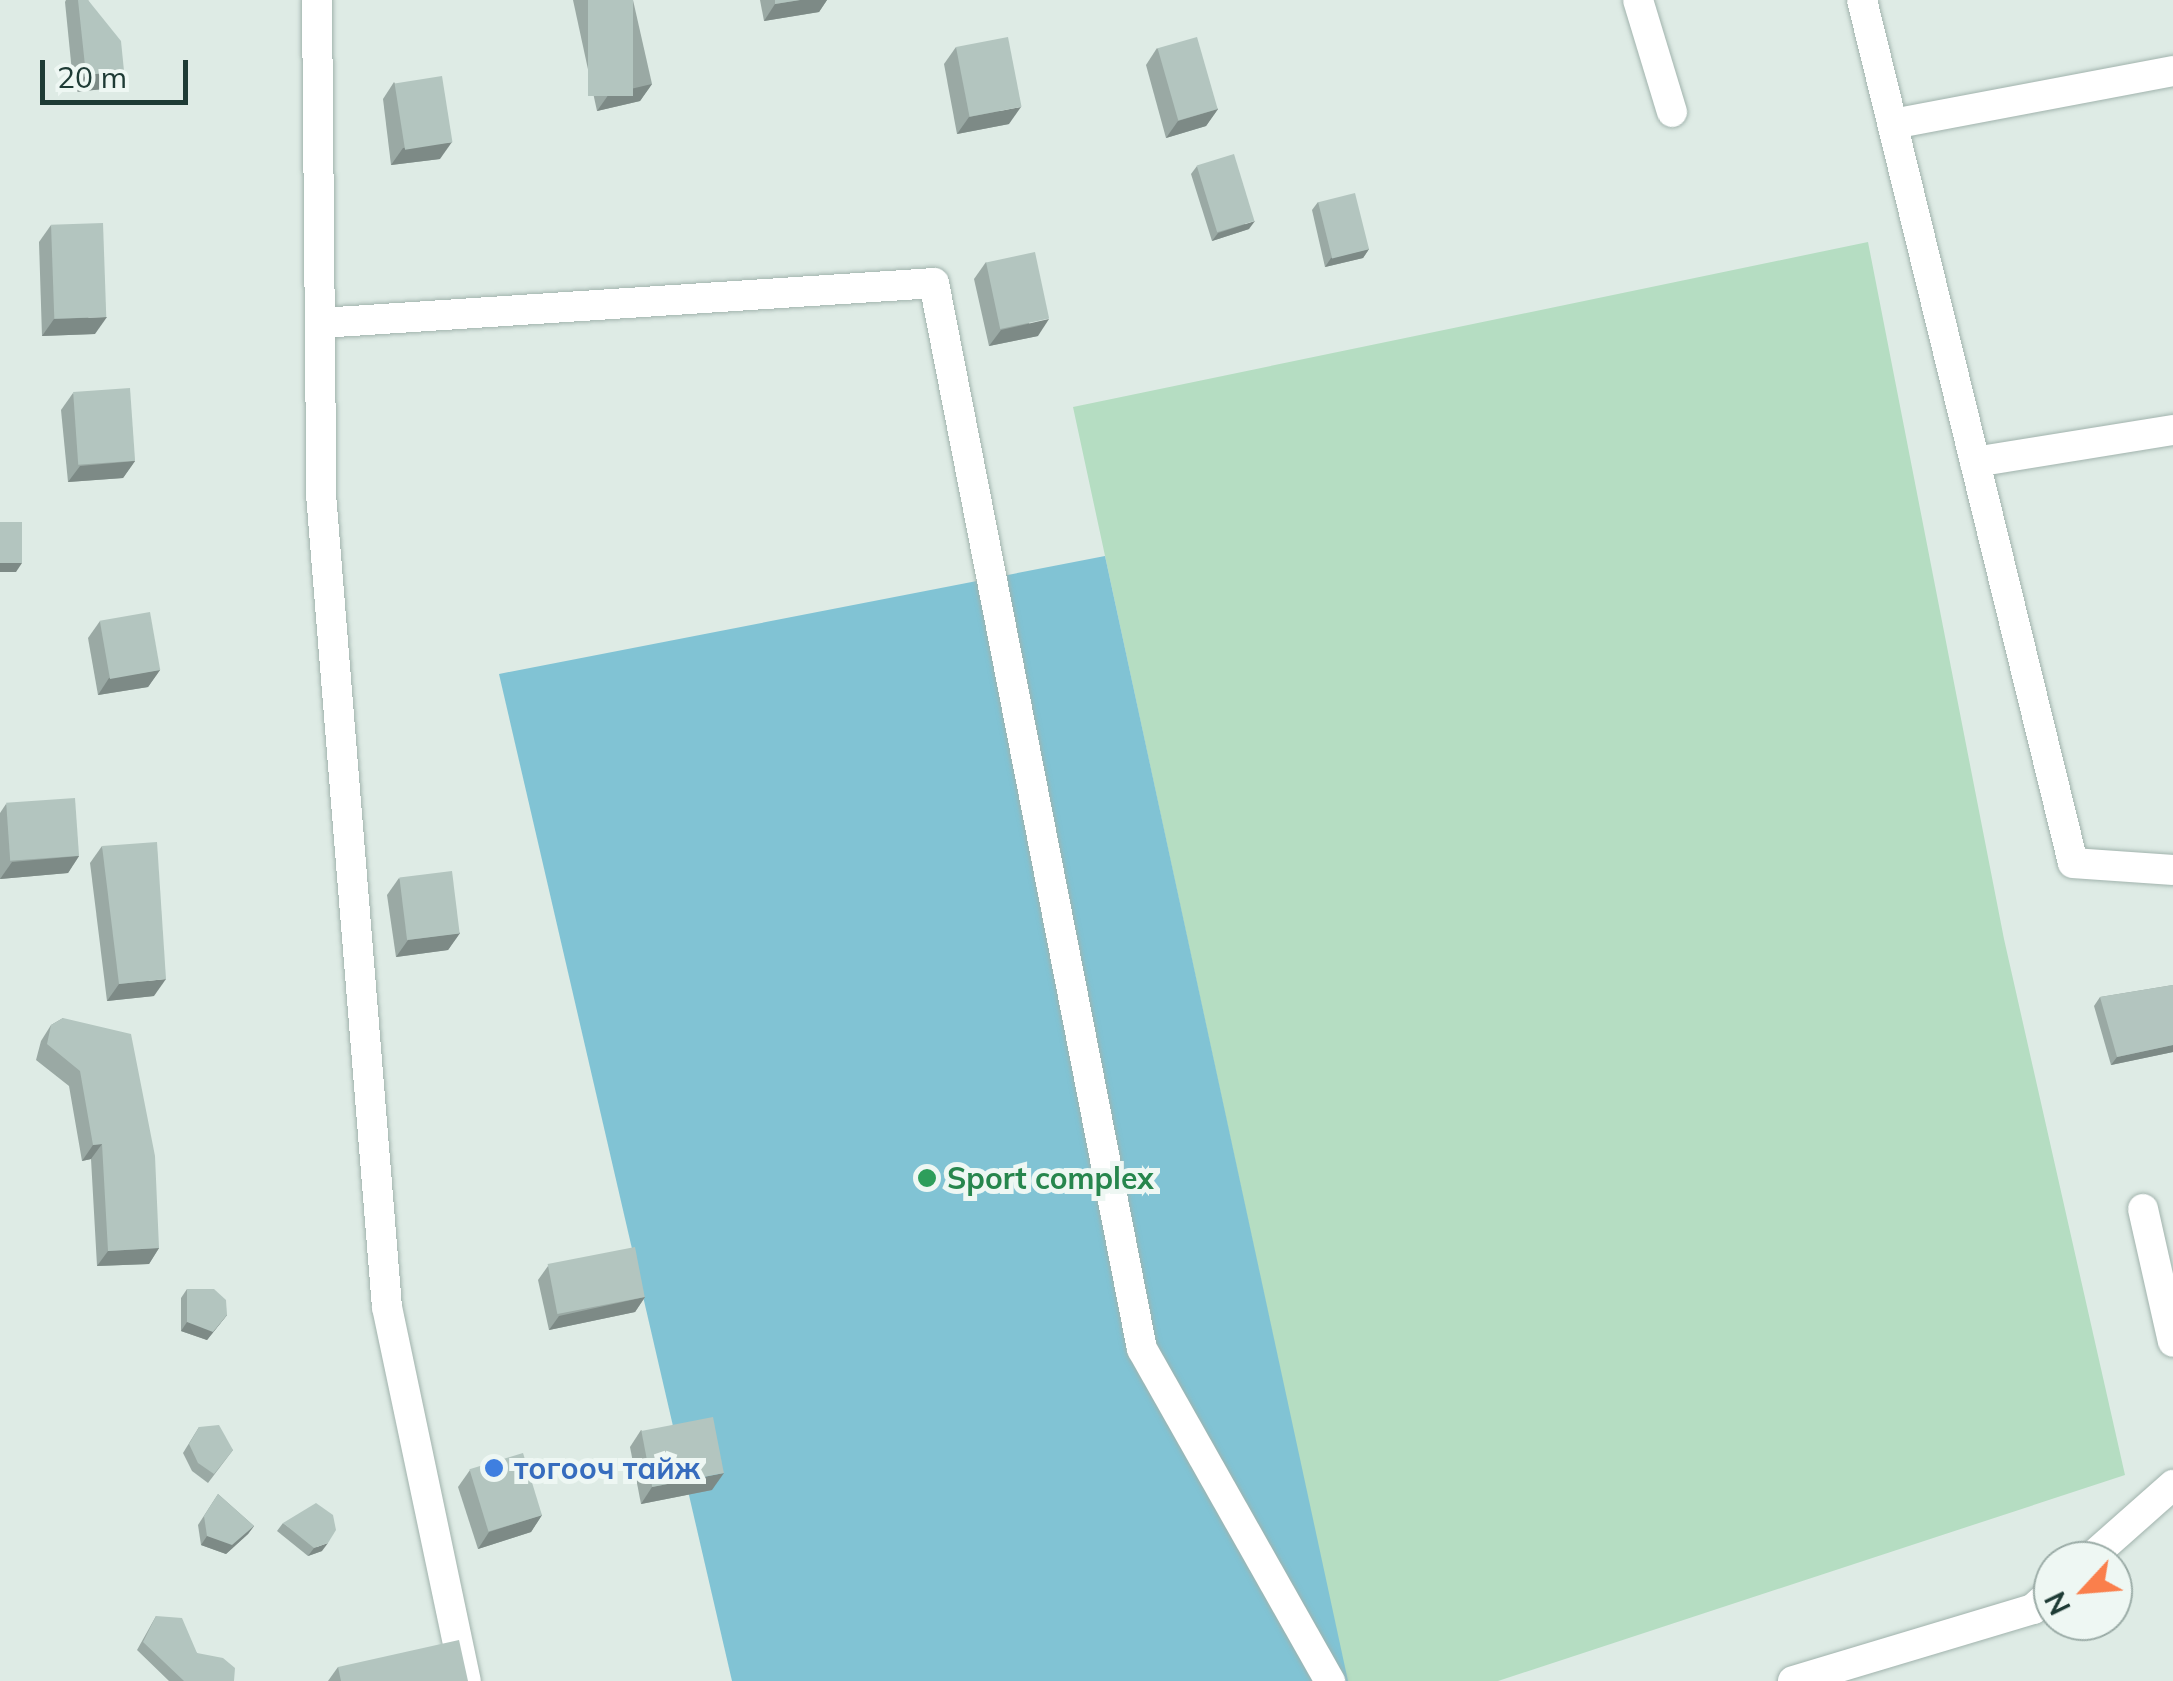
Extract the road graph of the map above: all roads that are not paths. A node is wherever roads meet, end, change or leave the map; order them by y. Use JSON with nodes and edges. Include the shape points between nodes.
{"nodes":[{"id":1,"x":317,"y":0,"type":"edge"},
{"id":2,"x":1638,"y":0,"type":"edge"},
{"id":3,"x":1862,"y":0,"type":"edge"},
{"id":4,"x":2173,"y":71,"type":"edge"},
{"id":5,"x":1672,"y":112,"type":"dead end"},
{"id":6,"x":1892,"y":124,"type":"junction"},
{"id":7,"x":321,"y":323,"type":"junction"},
{"id":8,"x":2173,"y":430,"type":"edge"},
{"id":9,"x":1975,"y":462,"type":"junction"},
{"id":10,"x":2173,"y":870,"type":"edge"},
{"id":11,"x":2142,"y":1210,"type":"dead end"},
{"id":12,"x":2173,"y":1342,"type":"edge"},
{"id":13,"x":2173,"y":1485,"type":"edge"},
{"id":14,"x":2110,"y":1541,"type":"edge"},
{"id":15,"x":2033,"y":1608,"type":"edge"},
{"id":16,"x":466,"y":1681,"type":"edge"},
{"id":17,"x":1330,"y":1681,"type":"edge"},
{"id":18,"x":1793,"y":1681,"type":"edge"}],
"edges":[{"from":1,"to":7,"type":"street"},
{"from":2,"to":5,"type":"street"},
{"from":3,"to":6,"type":"street"},
{"from":4,"to":6,"type":"street"},
{"from":6,"to":9,"type":"street"},
{"from":7,"to":16,"type":"street","via":[[321,494],[387,1308]]},
{"from":7,"to":17,"type":"street","via":[[934,284],[1142,1349]]},
{"from":8,"to":9,"type":"street"},
{"from":9,"to":10,"type":"street","via":[[2073,863]]},
{"from":11,"to":12,"type":"street"},
{"from":13,"to":14,"type":"street"},
{"from":15,"to":18,"type":"street"}]}
